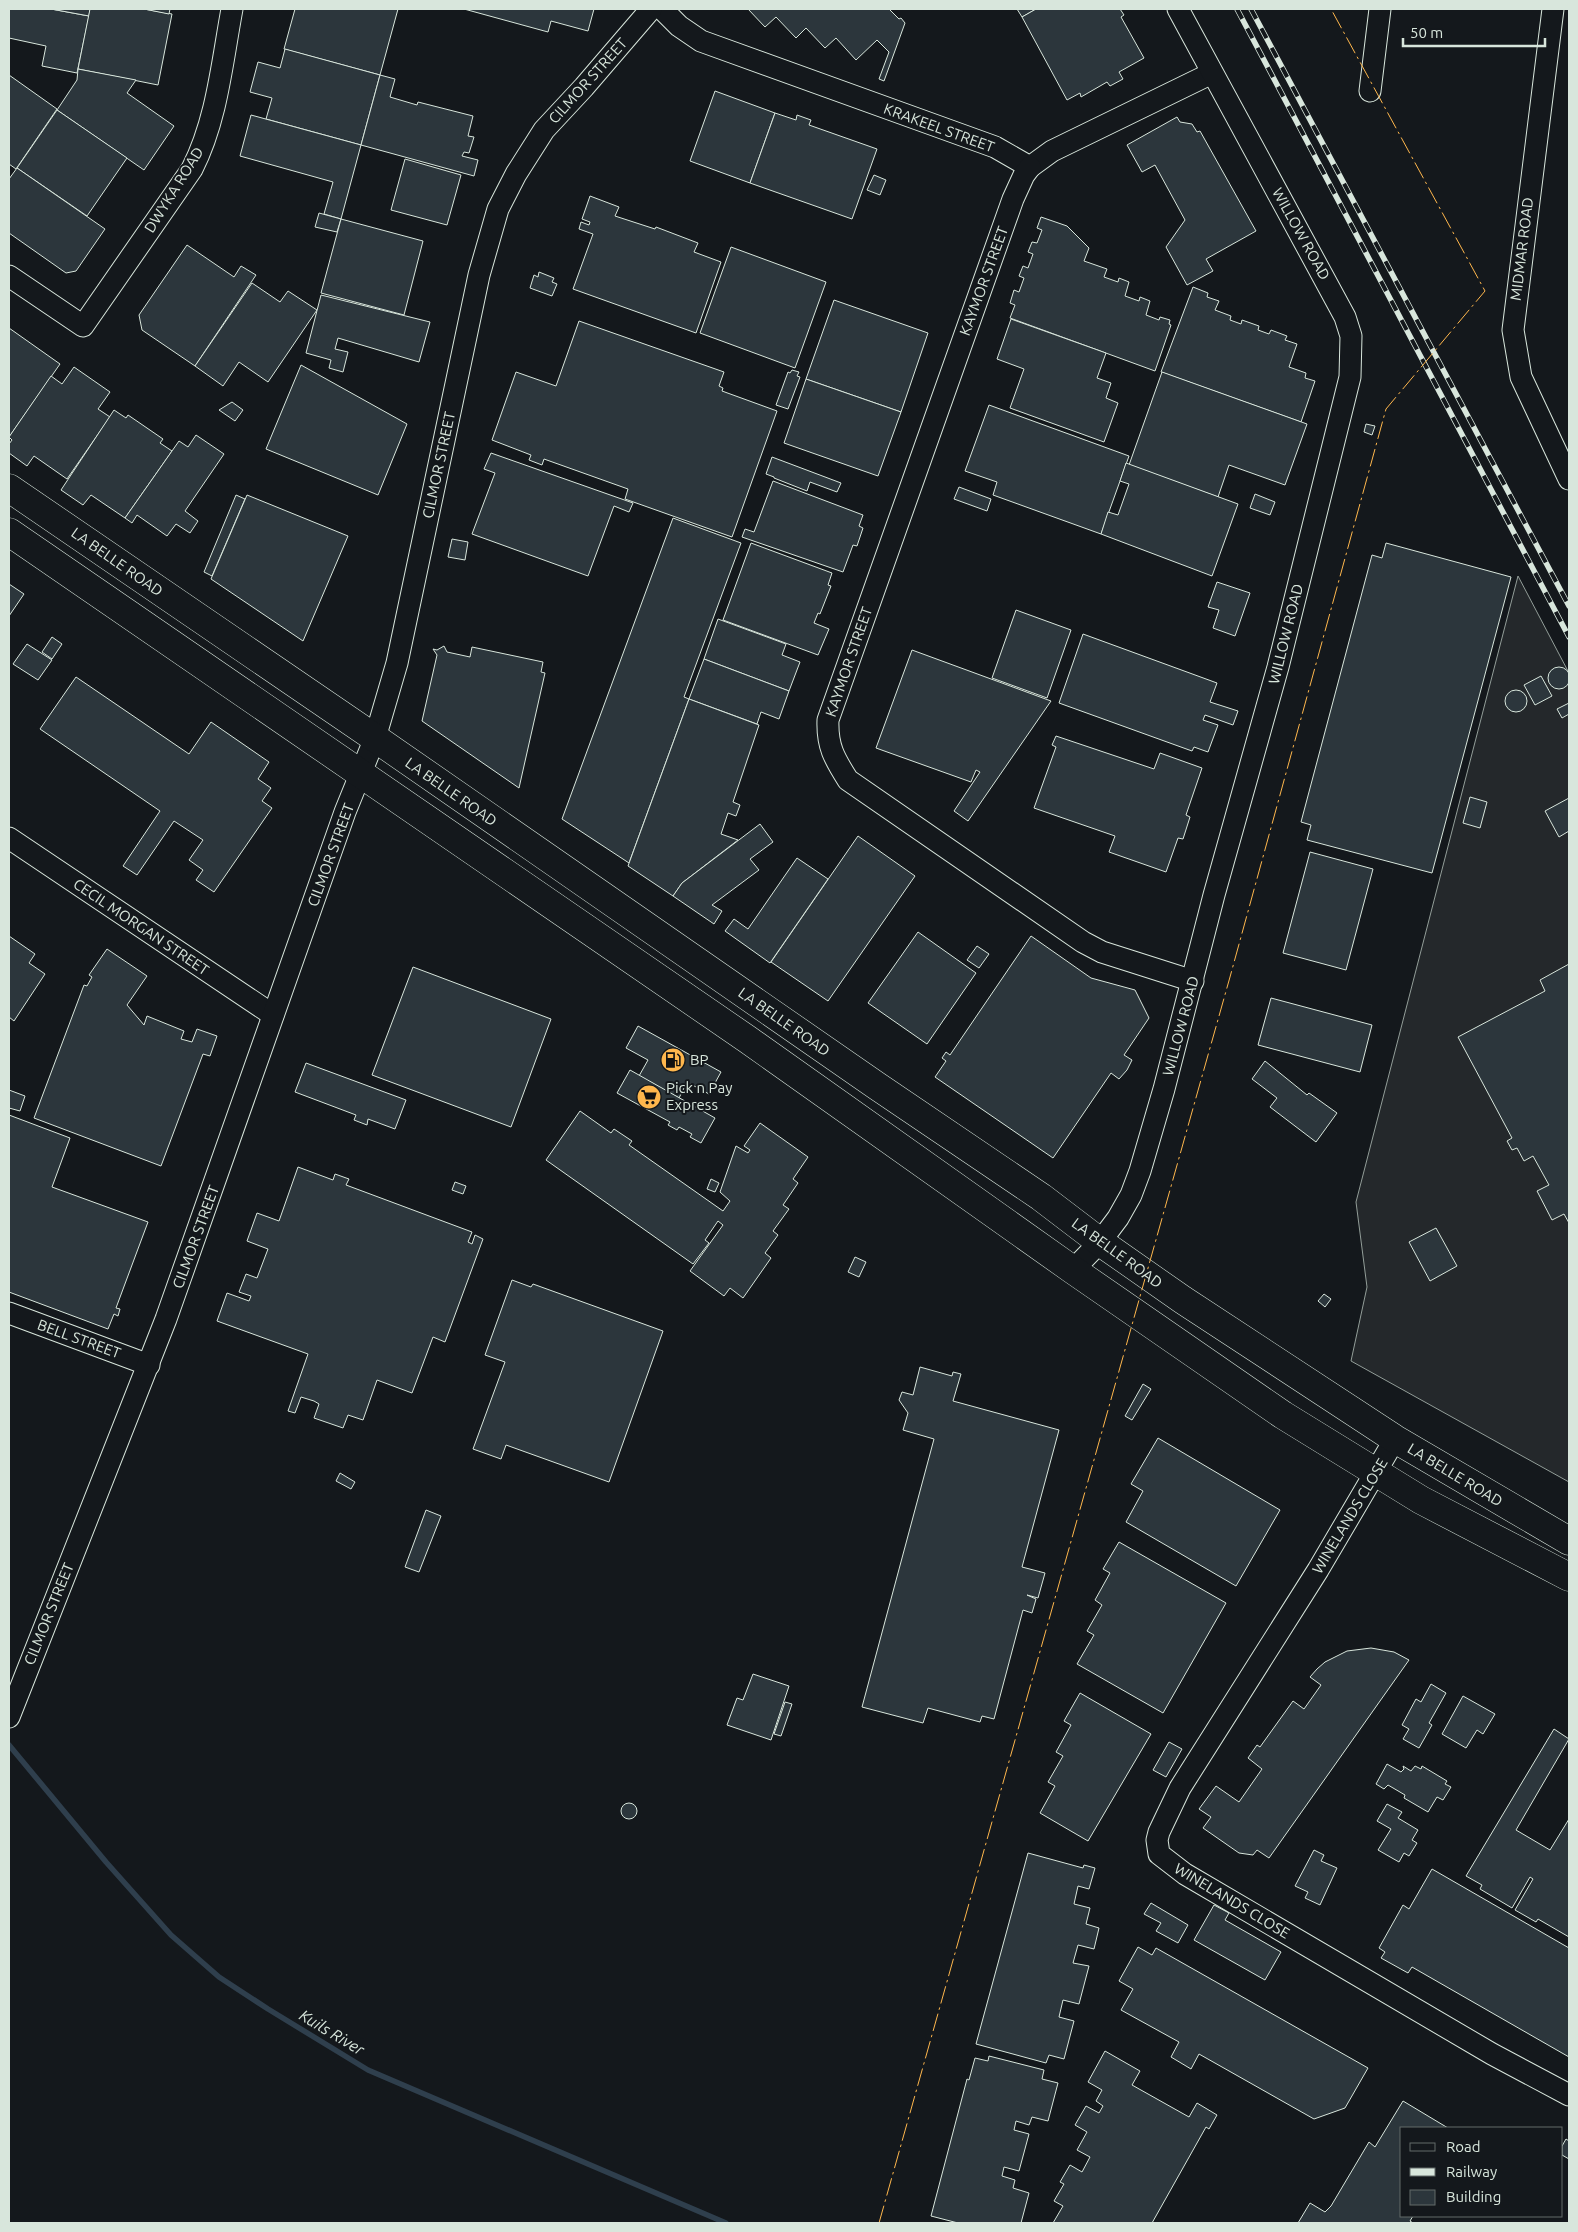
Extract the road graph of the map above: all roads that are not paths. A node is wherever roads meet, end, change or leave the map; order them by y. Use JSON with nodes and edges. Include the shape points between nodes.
{"nodes":[{"id":1,"x":232,"y":9,"type":"edge"},
{"id":2,"x":651,"y":9,"type":"edge"},
{"id":3,"x":662,"y":9,"type":"edge"},
{"id":4,"x":1178,"y":9,"type":"edge"},
{"id":5,"x":1380,"y":9,"type":"edge"},
{"id":6,"x":1553,"y":9,"type":"edge"},
{"id":7,"x":1212,"y":73,"type":"junction"},
{"id":8,"x":1370,"y":91,"type":"dead end"},
{"id":9,"x":1030,"y":166,"type":"junction"},
{"id":10,"x":9,"y":276,"type":"edge"},
{"id":11,"x":1569,"y":479,"type":"edge"},
{"id":12,"x":9,"y":488,"type":"edge"},
{"id":13,"x":9,"y":532,"type":"edge"},
{"id":14,"x":375,"y":738,"type":"junction"},
{"id":15,"x":360,"y":774,"type":"junction"},
{"id":16,"x":9,"y":838,"type":"edge"},
{"id":17,"x":1193,"y":981,"type":"junction"},
{"id":18,"x":273,"y":1015,"type":"junction"},
{"id":19,"x":1100,"y":1242,"type":"junction"},
{"id":20,"x":1073,"y":1270,"type":"junction"},
{"id":21,"x":9,"y":1313,"type":"edge"},
{"id":22,"x":148,"y":1365,"type":"junction"},
{"id":23,"x":1395,"y":1439,"type":"junction"},
{"id":24,"x":1376,"y":1473,"type":"junction"},
{"id":25,"x":1569,"y":1541,"type":"edge"},
{"id":26,"x":1569,"y":1577,"type":"edge"},
{"id":27,"x":9,"y":1718,"type":"edge"},
{"id":28,"x":1569,"y":2095,"type":"edge"}],
"edges":[{"from":1,"to":10,"type":"street","name":"DWYKA ROAD","via":[[210,128],[203,148],[192,169],[83,326]]},
{"from":2,"to":14,"type":"street","name":"CILMOR STREET","via":[[544,130],[498,209],[479,276],[397,663]]},
{"from":3,"to":9,"type":"street","name":"KRAKEEL STREET","via":[[679,26],[710,44],[995,148]]},
{"from":4,"to":7,"type":"street","name":"WILLOW ROAD"},
{"from":5,"to":8,"type":"street"},
{"from":6,"to":11,"type":"street","name":"MIDMAR ROAD","via":[[1512,330],[1521,377]]},
{"from":7,"to":9,"type":"street"},
{"from":7,"to":17,"type":"street","name":"WILLOW ROAD","via":[[1345,317],[1352,354],[1347,391],[1280,657]]},
{"from":9,"to":17,"type":"street","name":"KAYMOR STREET","via":[[1019,184],[907,497],[828,720],[827,737],[848,780],[1083,942],[1102,952]]},
{"from":12,"to":14,"type":"main road","name":"LA BELLE ROAD"},
{"from":13,"to":15,"type":"main road"},
{"from":14,"to":15,"type":"street","name":"CILMOR STREET"},
{"from":14,"to":19,"type":"main road","name":"LA BELLE ROAD","via":[[1041,1197]]},
{"from":15,"to":18,"type":"street","name":"CILMOR STREET"},
{"from":15,"to":20,"type":"main road","via":[[748,1039]]},
{"from":16,"to":18,"type":"street","name":"CECIL MORGAN STREET"},
{"from":17,"to":19,"type":"street","name":"WILLOW ROAD","via":[[1138,1175],[1118,1218]]},
{"from":18,"to":22,"type":"street","name":"CILMOR STREET","via":[[206,1211]]},
{"from":19,"to":20,"type":"street","name":"WILLOW ROAD"},
{"from":19,"to":23,"type":"main road","name":"LA BELLE ROAD","via":[[1246,1343]]},
{"from":20,"to":24,"type":"main road","via":[[1283,1415]]},
{"from":21,"to":22,"type":"street","name":"BELL STREET"},
{"from":22,"to":27,"type":"street","name":"CILMOR STREET"},
{"from":23,"to":24,"type":"street","name":"WINELANDS CLOSE"},
{"from":23,"to":25,"type":"main road","name":"LA BELLE ROAD"},
{"from":24,"to":26,"type":"main road"},
{"from":24,"to":28,"type":"street","name":"WINELANDS CLOSE","via":[[1180,1788],[1159,1832],[1159,1854],[1194,1879],[1492,2054]]}]}
